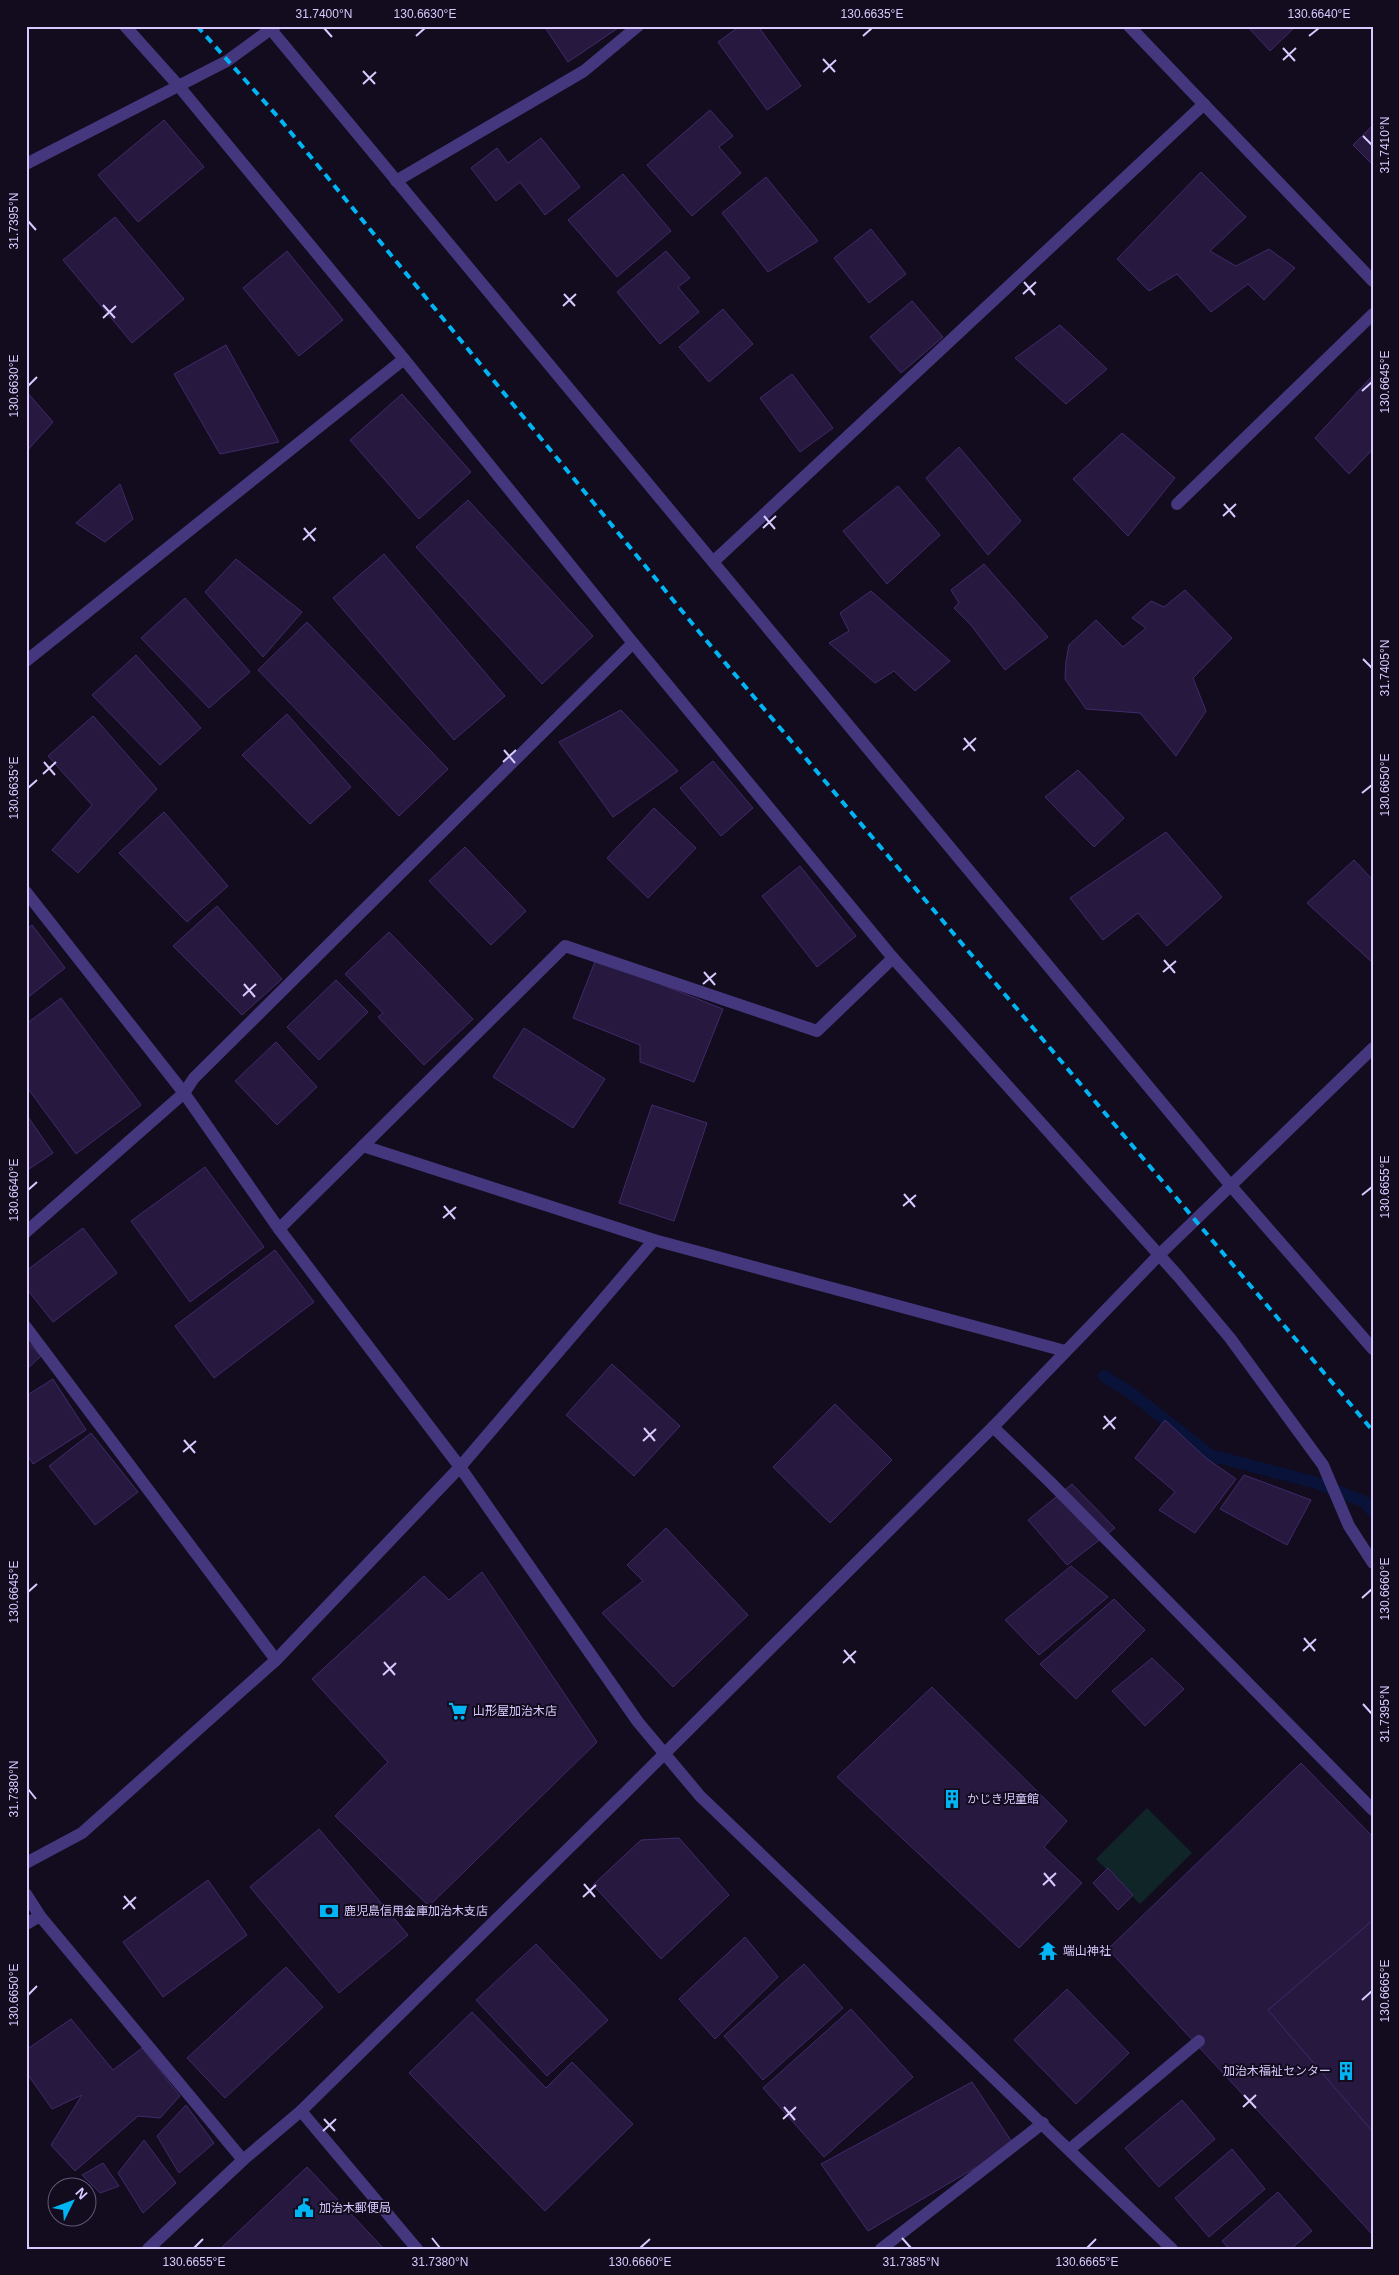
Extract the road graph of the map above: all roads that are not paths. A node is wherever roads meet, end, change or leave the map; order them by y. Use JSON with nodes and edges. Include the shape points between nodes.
{"nodes":[{"id":1,"x":125,"y":26,"type":"edge"},
{"id":2,"x":638,"y":26,"type":"edge"},
{"id":3,"x":1129,"y":26,"type":"edge"},
{"id":4,"x":271,"y":27,"type":"edge"},
{"id":5,"x":177,"y":84,"type":"junction"},
{"id":6,"x":1204,"y":104,"type":"junction"},
{"id":7,"x":26,"y":164,"type":"edge"},
{"id":8,"x":396,"y":181,"type":"junction"},
{"id":9,"x":1373,"y":281,"type":"edge"},
{"id":10,"x":1373,"y":314,"type":"edge"},
{"id":11,"x":404,"y":359,"type":"junction"},
{"id":12,"x":1177,"y":504,"type":"dead end"},
{"id":13,"x":713,"y":562,"type":"junction"},
{"id":14,"x":633,"y":643,"type":"junction"},
{"id":15,"x":26,"y":661,"type":"edge"},
{"id":16,"x":26,"y":892,"type":"edge"},
{"id":17,"x":893,"y":958,"type":"junction"},
{"id":18,"x":1373,"y":1048,"type":"edge"},
{"id":19,"x":184,"y":1092,"type":"junction"},
{"id":20,"x":363,"y":1146,"type":"junction"},
{"id":21,"x":1232,"y":1186,"type":"junction"},
{"id":22,"x":279,"y":1229,"type":"junction"},
{"id":23,"x":26,"y":1232,"type":"edge"},
{"id":24,"x":654,"y":1240,"type":"junction"},
{"id":25,"x":1159,"y":1255,"type":"junction"},
{"id":26,"x":26,"y":1326,"type":"edge"},
{"id":27,"x":1373,"y":1349,"type":"edge"},
{"id":28,"x":1065,"y":1351,"type":"junction"},
{"id":29,"x":993,"y":1427,"type":"junction"},
{"id":30,"x":460,"y":1467,"type":"junction"},
{"id":31,"x":1373,"y":1563,"type":"edge"},
{"id":32,"x":276,"y":1660,"type":"junction"},
{"id":33,"x":664,"y":1754,"type":"junction"},
{"id":34,"x":1373,"y":1810,"type":"edge"},
{"id":35,"x":26,"y":1863,"type":"edge"},
{"id":36,"x":26,"y":1894,"type":"edge"},
{"id":37,"x":40,"y":1916,"type":"junction"},
{"id":38,"x":26,"y":1924,"type":"edge"},
{"id":39,"x":1199,"y":2041,"type":"dead end"},
{"id":40,"x":301,"y":2111,"type":"junction"},
{"id":41,"x":1043,"y":2123,"type":"junction"},
{"id":42,"x":1070,"y":2149,"type":"junction"},
{"id":43,"x":244,"y":2160,"type":"junction"},
{"id":44,"x":148,"y":2249,"type":"edge"},
{"id":45,"x":417,"y":2249,"type":"edge"},
{"id":46,"x":880,"y":2249,"type":"edge"},
{"id":47,"x":1172,"y":2249,"type":"edge"}],
"edges":[{"from":1,"to":5,"type":"street"},
{"from":2,"to":8,"type":"street","via":[[584,71]]},
{"from":3,"to":6,"type":"street"},
{"from":4,"to":5,"type":"street","via":[[227,61]]},
{"from":4,"to":8,"type":"street"},
{"from":5,"to":7,"type":"street"},
{"from":5,"to":11,"type":"street"},
{"from":6,"to":9,"type":"street"},
{"from":6,"to":13,"type":"street"},
{"from":8,"to":13,"type":"street"},
{"from":10,"to":12,"type":"street"},
{"from":11,"to":14,"type":"street"},
{"from":11,"to":15,"type":"street"},
{"from":13,"to":21,"type":"street"},
{"from":14,"to":17,"type":"street"},
{"from":14,"to":19,"type":"street","via":[[194,1078]]},
{"from":16,"to":19,"type":"street"},
{"from":17,"to":20,"type":"street","via":[[817,1031],[565,946]]},
{"from":17,"to":25,"type":"street"},
{"from":18,"to":21,"type":"street"},
{"from":19,"to":22,"type":"street"},
{"from":19,"to":23,"type":"street"},
{"from":20,"to":22,"type":"street"},
{"from":20,"to":24,"type":"street"},
{"from":21,"to":25,"type":"street"},
{"from":21,"to":27,"type":"street"},
{"from":22,"to":30,"type":"street"},
{"from":24,"to":28,"type":"street"},
{"from":24,"to":30,"type":"street"},
{"from":25,"to":28,"type":"street"},
{"from":25,"to":31,"type":"street","via":[[1230,1338],[1323,1465],[1349,1526]]},
{"from":26,"to":32,"type":"street"},
{"from":28,"to":29,"type":"street"},
{"from":29,"to":33,"type":"street"},
{"from":29,"to":34,"type":"street"},
{"from":30,"to":32,"type":"street"},
{"from":30,"to":33,"type":"street","via":[[638,1722]]},
{"from":32,"to":35,"type":"street","via":[[82,1833]]},
{"from":33,"to":40,"type":"street"},
{"from":33,"to":41,"type":"street","via":[[700,1796]]},
{"from":36,"to":37,"type":"street"},
{"from":37,"to":38,"type":"street"},
{"from":37,"to":43,"type":"street"},
{"from":39,"to":42,"type":"street"},
{"from":40,"to":43,"type":"street"},
{"from":40,"to":45,"type":"street"},
{"from":41,"to":42,"type":"street"},
{"from":41,"to":46,"type":"street"},
{"from":42,"to":47,"type":"street"},
{"from":43,"to":44,"type":"street"}]}
